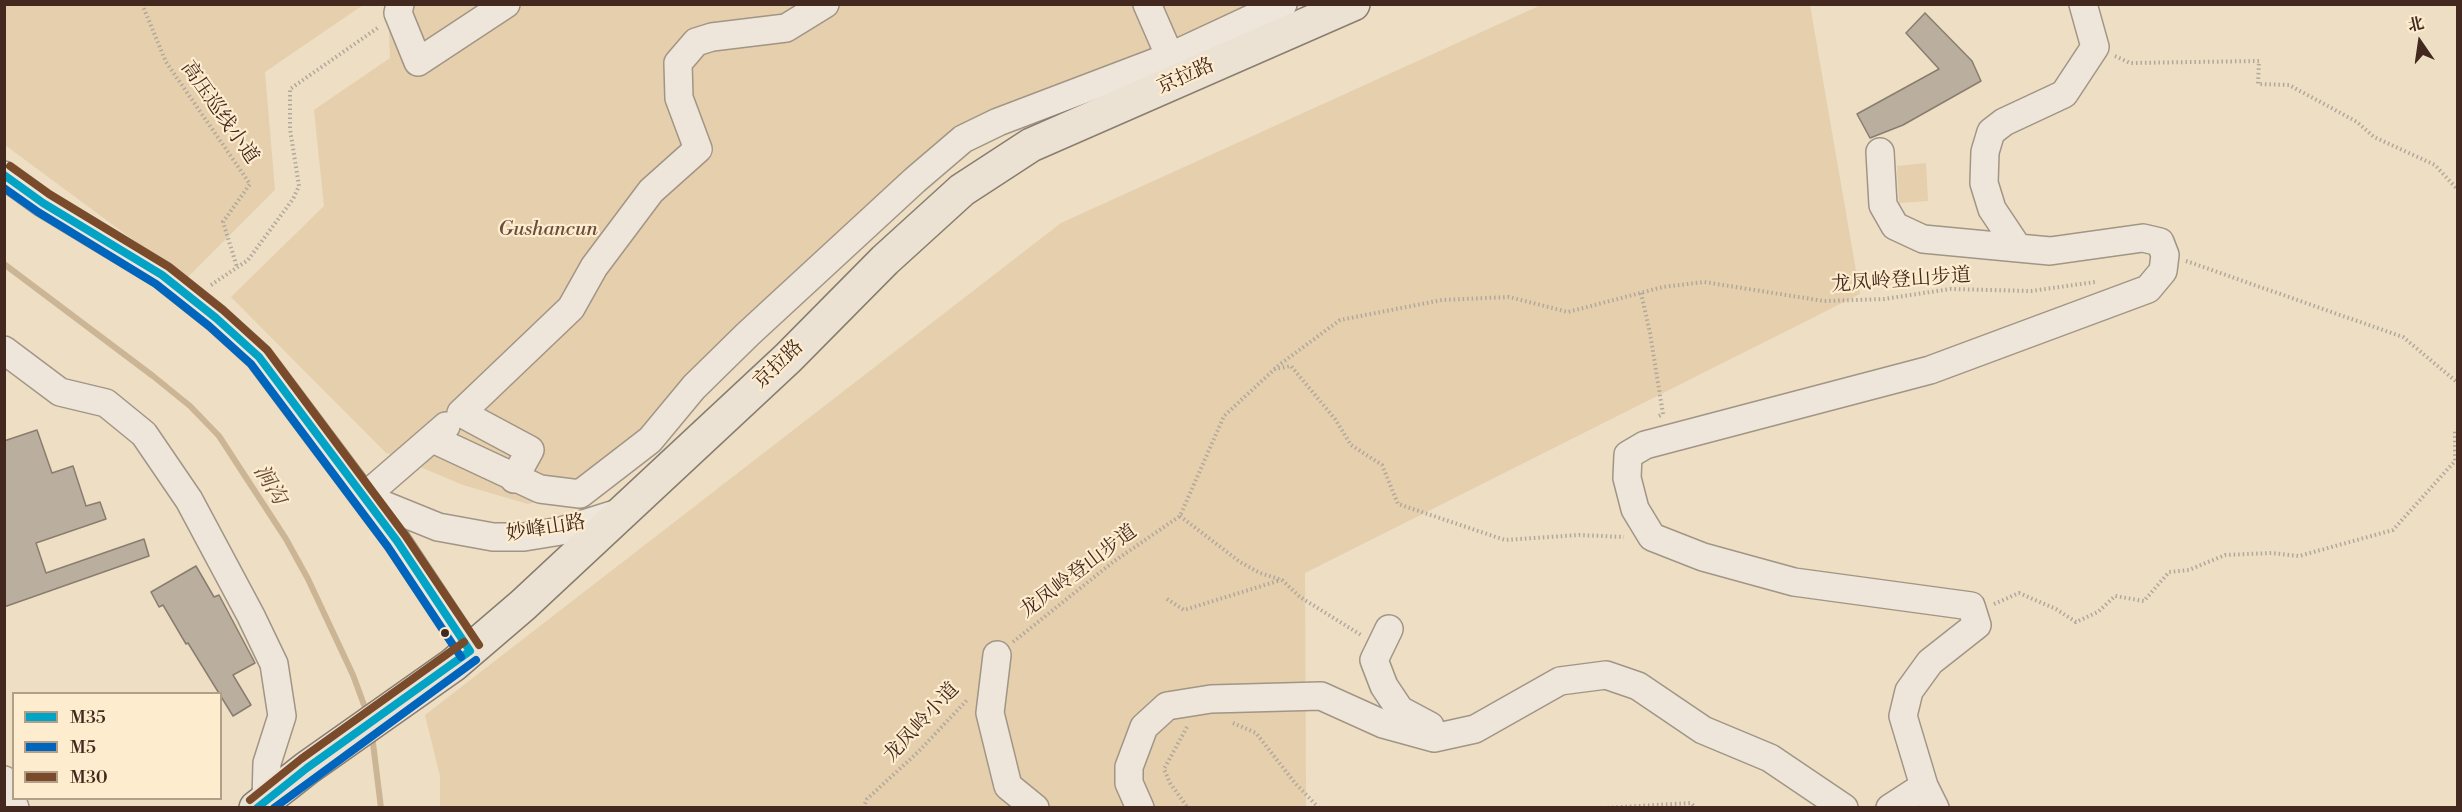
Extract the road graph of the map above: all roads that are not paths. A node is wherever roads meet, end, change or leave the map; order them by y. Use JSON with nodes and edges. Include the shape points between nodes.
{"nodes":[{"id":1,"x":506,"y":4,"type":"edge"},
{"id":2,"x":825,"y":4,"type":"edge"},
{"id":3,"x":1147,"y":4,"type":"edge"},
{"id":4,"x":1283,"y":4,"type":"edge"},
{"id":5,"x":1353,"y":4,"type":"edge"},
{"id":6,"x":2083,"y":4,"type":"edge"},
{"id":7,"x":399,"y":9,"type":"edge"},
{"id":8,"x":1174,"y":68,"type":"junction"},
{"id":9,"x":1880,"y":152,"type":"dead end"},
{"id":10,"x":4,"y":175,"type":"edge"},
{"id":11,"x":2018,"y":248,"type":"junction"},
{"id":12,"x":4,"y":350,"type":"edge"},
{"id":13,"x":461,"y":413,"type":"junction"},
{"id":14,"x":433,"y":439,"type":"junction"},
{"id":15,"x":514,"y":478,"type":"junction"},
{"id":16,"x":364,"y":497,"type":"junction"},
{"id":17,"x":625,"y":510,"type":"junction"},
{"id":18,"x":1384,"y":637,"type":"road end"},
{"id":19,"x":997,"y":655,"type":"road end"},
{"id":20,"x":461,"y":658,"type":"junction"},
{"id":21,"x":1447,"y":735,"type":"junction"},
{"id":22,"x":4,"y":780,"type":"edge"},
{"id":23,"x":1930,"y":796,"type":"edge"},
{"id":24,"x":12,"y":800,"type":"edge"},
{"id":25,"x":261,"y":804,"type":"edge"},
{"id":26,"x":1035,"y":807,"type":"edge"},
{"id":27,"x":1140,"y":807,"type":"edge"},
{"id":28,"x":1844,"y":807,"type":"edge"},
{"id":29,"x":1890,"y":807,"type":"edge"}],
"edges":[{"from":1,"to":7,"type":"street","via":[[418,62]]},
{"from":2,"to":13,"type":"street","via":[[786,28],[712,37],[696,42],[684,54],[678,63],[679,98],[698,149],[651,191],[594,267],[570,308]]},
{"from":3,"to":8,"type":"street"},
{"from":4,"to":8,"type":"street"},
{"from":5,"to":8,"type":"highway","name":"京拉路"},
{"from":6,"to":11,"type":"street","via":[[2095,48],[2064,94],[1990,132],[1984,183],[1992,209]]},
{"from":8,"to":15,"type":"street","via":[[998,122],[963,139],[748,334],[693,387],[650,440],[580,494],[540,489]]},
{"from":8,"to":17,"type":"highway","name":"京拉路","via":[[1031,145],[963,190]]},
{"from":9,"to":11,"type":"street","via":[[1883,205],[1895,226],[1923,239]]},
{"from":10,"to":16,"type":"street","via":[[162,275],[259,357]]},
{"from":11,"to":23,"type":"street","via":[[2050,251],[2143,238],[2160,242],[2165,255],[2163,271],[2148,289],[1930,370],[1645,445],[1628,455],[1627,478],[1635,509],[1652,537],[1703,557],[1794,582],[1971,606],[1977,626],[1929,662],[1909,691],[1903,716]]},
{"from":12,"to":25,"type":"street","via":[[60,392],[106,403],[144,434],[189,501],[274,664],[282,716],[267,763]]},
{"from":13,"to":14,"type":"street"},
{"from":13,"to":15,"type":"street","via":[[530,450]]},
{"from":14,"to":15,"type":"street"},
{"from":14,"to":16,"type":"street"},
{"from":16,"to":17,"type":"street","name":"妙峰山路","via":[[438,526],[493,537],[561,531]]},
{"from":16,"to":20,"type":"street","via":[[397,541]]},
{"from":17,"to":20,"type":"highway","name":"京拉路"},
{"from":18,"to":21,"type":"street","via":[[1374,660],[1384,686],[1400,710]]},
{"from":19,"to":26,"type":"street","via":[[990,713],[1008,786]]},
{"from":20,"to":25,"type":"highway","name":"京拉路"},
{"from":21,"to":27,"type":"street","via":[[1434,738],[1383,724],[1321,696],[1211,699],[1167,706],[1144,727],[1128,767],[1129,783]]},
{"from":21,"to":28,"type":"street","via":[[1475,729],[1560,681],[1606,675],[1638,686],[1703,730],[1770,758]]},
{"from":22,"to":24,"type":"street"},
{"from":23,"to":29,"type":"street"}]}
